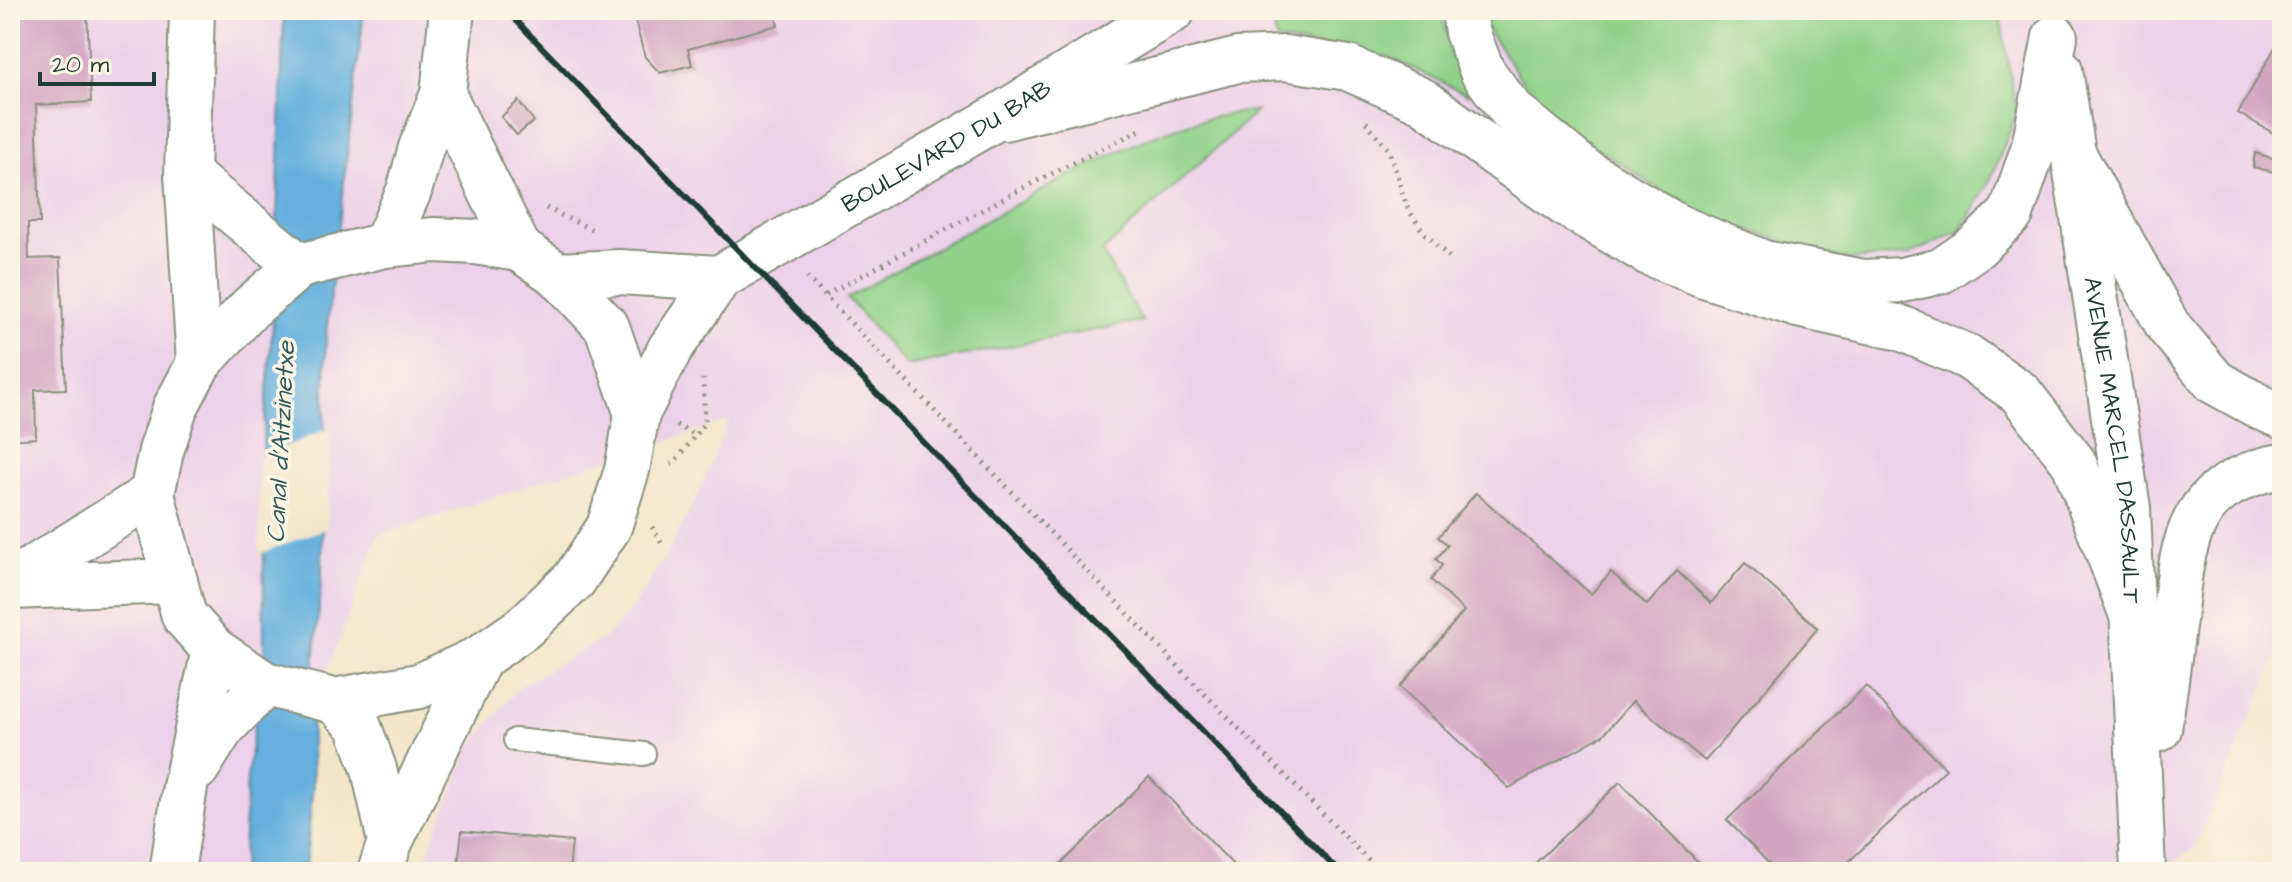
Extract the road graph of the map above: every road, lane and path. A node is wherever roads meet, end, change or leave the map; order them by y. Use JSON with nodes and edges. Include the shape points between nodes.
{"nodes":[{"id":1,"x":192,"y":10,"type":"edge"},
{"id":2,"x":452,"y":10,"type":"edge"},
{"id":3,"x":1173,"y":10,"type":"edge"},
{"id":4,"x":1464,"y":10,"type":"edge"},
{"id":5,"x":2052,"y":23,"type":"edge"},
{"id":6,"x":443,"y":94,"type":"junction"},
{"id":7,"x":1362,"y":117,"type":"dead end"},
{"id":8,"x":991,"y":121,"type":"junction"},
{"id":9,"x":1145,"y":128,"type":"dead end"},
{"id":10,"x":2073,"y":153,"type":"junction"},
{"id":11,"x":187,"y":174,"type":"junction"},
{"id":12,"x":542,"y":206,"type":"dead end"},
{"id":13,"x":602,"y":234,"type":"dead end"},
{"id":14,"x":385,"y":245,"type":"junction"},
{"id":15,"x":519,"y":249,"type":"junction"},
{"id":16,"x":1449,"y":257,"type":"dead end"},
{"id":17,"x":299,"y":266,"type":"junction"},
{"id":18,"x":558,"y":275,"type":"junction"},
{"id":19,"x":807,"y":277,"type":"dead end"},
{"id":20,"x":719,"y":278,"type":"junction"},
{"id":21,"x":826,"y":295,"type":"junction"},
{"id":22,"x":199,"y":363,"type":"junction"},
{"id":23,"x":702,"y":364,"type":"dead end"},
{"id":24,"x":637,"y":414,"type":"junction"},
{"id":25,"x":2282,"y":416,"type":"edge"},
{"id":26,"x":696,"y":435,"type":"dead end"},
{"id":27,"x":2282,"y":466,"type":"edge"},
{"id":28,"x":152,"y":494,"type":"junction"},
{"id":29,"x":175,"y":581,"type":"junction"},
{"id":30,"x":10,"y":585,"type":"edge"},
{"id":31,"x":2135,"y":623,"type":"junction"},
{"id":32,"x":214,"y":650,"type":"junction"},
{"id":33,"x":480,"y":658,"type":"junction"},
{"id":34,"x":265,"y":684,"type":"junction"},
{"id":35,"x":334,"y":701,"type":"junction"},
{"id":36,"x":515,"y":740,"type":"dead end"},
{"id":37,"x":644,"y":754,"type":"dead end"},
{"id":38,"x":185,"y":787,"type":"junction"},
{"id":39,"x":385,"y":857,"type":"edge"},
{"id":40,"x":2144,"y":857,"type":"edge"},
{"id":41,"x":172,"y":872,"type":"edge"},
{"id":42,"x":1380,"y":872,"type":"edge"}],
"edges":[{"from":1,"to":11,"type":"main road"},
{"from":2,"to":6,"type":"main road"},
{"from":3,"to":8,"type":"main road","name":"BOULEVARD DU BAB"},
{"from":4,"to":5,"type":"main road","via":[[1482,71],[1511,110],[1585,171],[1676,226],[1764,263],[1864,282],[1941,271],[2011,214],[2034,147]]},
{"from":5,"to":10,"type":"main road","name":"AVENUE MARCEL DASSAULT"},
{"from":6,"to":14,"type":"main road"},
{"from":6,"to":15,"type":"main road"},
{"from":7,"to":16,"type":"path","via":[[1389,150],[1407,207]]},
{"from":8,"to":20,"type":"main road","name":"BOULEVARD DU BAB"},
{"from":8,"to":31,"type":"main road","via":[[1238,60],[1285,58],[1348,68],[1423,101],[1564,203],[1649,253],[1798,305],[1901,328],[1968,357],[2020,393],[2074,463]]},
{"from":9,"to":21,"type":"path"},
{"from":10,"to":25,"type":"main road","via":[[2168,326],[2215,382]]},
{"from":10,"to":31,"type":"main road","name":"AVENUE MARCEL DASSAULT","via":[[2128,508]]},
{"from":11,"to":17,"type":"main road"},
{"from":11,"to":22,"type":"main road"},
{"from":12,"to":13,"type":"path"},
{"from":14,"to":15,"type":"main road","via":[[434,240]]},
{"from":14,"to":17,"type":"main road"},
{"from":15,"to":18,"type":"main road"},
{"from":17,"to":22,"type":"main road"},
{"from":18,"to":20,"type":"main road","via":[[619,272]]},
{"from":18,"to":24,"type":"main road","via":[[607,327]]},
{"from":19,"to":21,"type":"path"},
{"from":20,"to":24,"type":"main road","name":"BOULEVARD DU BAB","via":[[670,349]]},
{"from":21,"to":42,"type":"path"},
{"from":22,"to":28,"type":"main road","via":[[175,408]]},
{"from":23,"to":26,"type":"path","via":[[705,422]]},
{"from":24,"to":33,"type":"main road","via":[[609,527],[574,580],[523,628]]},
{"from":27,"to":40,"type":"main road","via":[[2237,481],[2207,502],[2192,528],[2183,557]]},
{"from":28,"to":29,"type":"main road"},
{"from":28,"to":30,"type":"main road"},
{"from":29,"to":30,"type":"main road"},
{"from":29,"to":32,"type":"main road","via":[[184,616]]},
{"from":31,"to":40,"type":"main road","name":"AVENUE MARCEL DASSAULT"},
{"from":32,"to":34,"type":"main road"},
{"from":32,"to":38,"type":"main road"},
{"from":33,"to":35,"type":"main road","via":[[419,686]]},
{"from":33,"to":39,"type":"main road"},
{"from":34,"to":35,"type":"main road"},
{"from":34,"to":38,"type":"main road","via":[[222,728]]},
{"from":35,"to":39,"type":"main road","via":[[358,724],[374,769]]},
{"from":36,"to":37,"type":"lane"},
{"from":38,"to":41,"type":"main road"}]}
